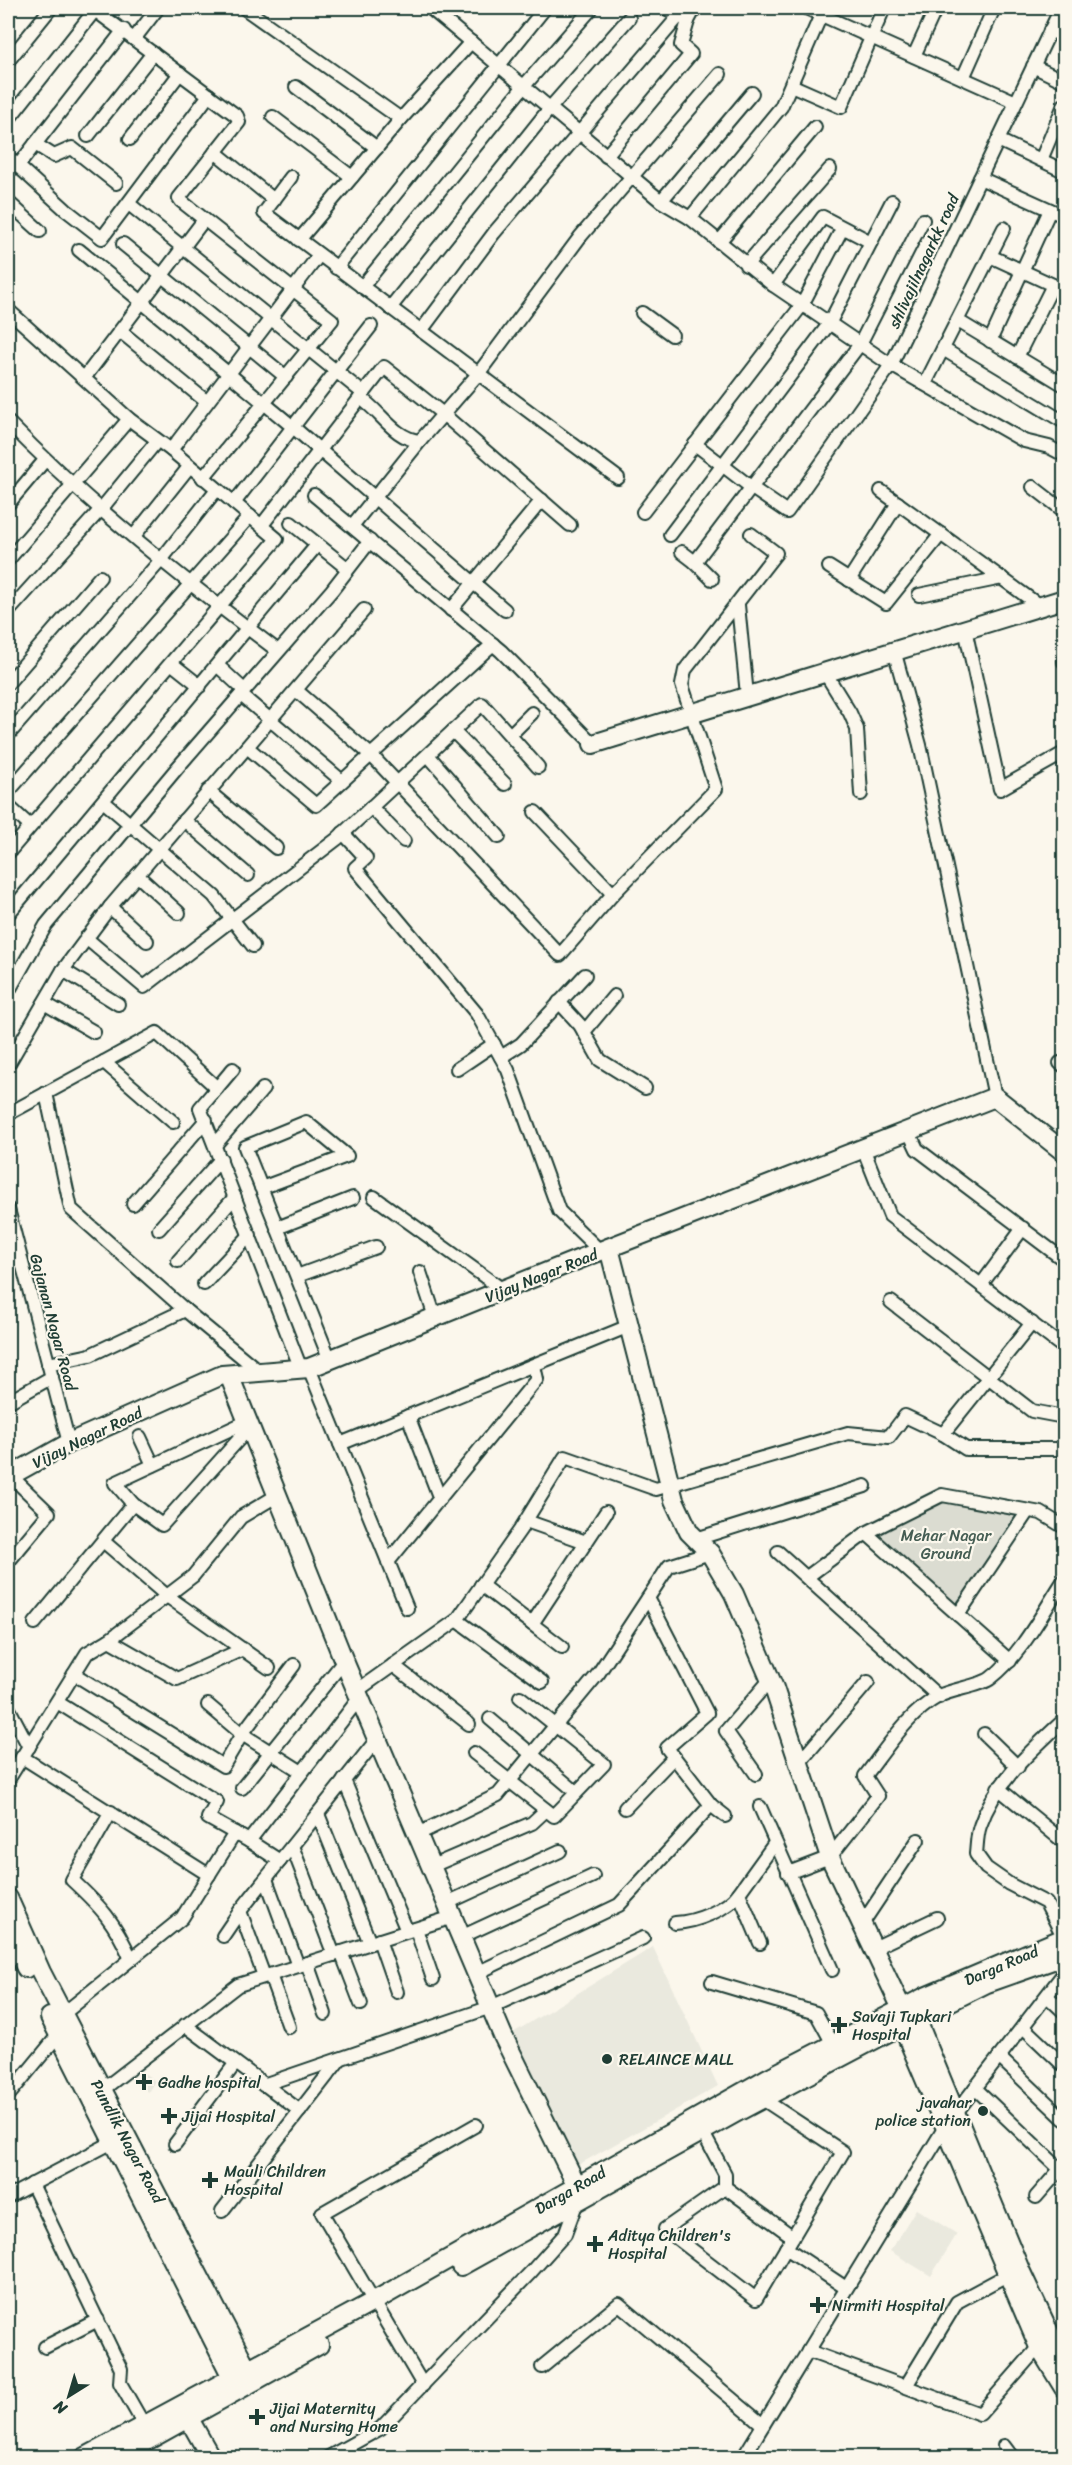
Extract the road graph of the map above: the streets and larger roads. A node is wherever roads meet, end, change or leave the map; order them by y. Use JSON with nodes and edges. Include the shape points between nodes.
{"nodes":[{"id":1,"x":51,"y":8,"type":"edge"},
{"id":2,"x":158,"y":8,"type":"edge"},
{"id":3,"x":244,"y":8,"type":"edge"},
{"id":4,"x":430,"y":8,"type":"edge"},
{"id":5,"x":545,"y":8,"type":"edge"},
{"id":6,"x":592,"y":8,"type":"edge"},
{"id":7,"x":666,"y":8,"type":"edge"},
{"id":8,"x":694,"y":8,"type":"edge"},
{"id":9,"x":806,"y":8,"type":"edge"},
{"id":10,"x":884,"y":8,"type":"edge"},
{"id":11,"x":936,"y":8,"type":"edge"},
{"id":12,"x":994,"y":8,"type":"edge"},
{"id":13,"x":1060,"y":8,"type":"edge"},
{"id":14,"x":94,"y":9,"type":"edge"},
{"id":15,"x":822,"y":11,"type":"edge"},
{"id":16,"x":629,"y":18,"type":"dead end"},
{"id":17,"x":684,"y":18,"type":"junction"},
{"id":18,"x":1050,"y":30,"type":"junction"},
{"id":19,"x":129,"y":34,"type":"junction"},
{"id":20,"x":871,"y":37,"type":"junction"},
{"id":21,"x":1065,"y":37,"type":"edge"},
{"id":22,"x":471,"y":42,"type":"junction"},
{"id":23,"x":153,"y":53,"type":"junction"},
{"id":24,"x":914,"y":56,"type":"junction"},
{"id":25,"x":8,"y":61,"type":"edge"},
{"id":26,"x":498,"y":64,"type":"junction"},
{"id":27,"x":1033,"y":66,"type":"junction"},
{"id":28,"x":180,"y":73,"type":"junction"},
{"id":29,"x":720,"y":74,"type":"dead end"},
{"id":30,"x":963,"y":78,"type":"junction"},
{"id":31,"x":1065,"y":81,"type":"edge"},
{"id":32,"x":790,"y":85,"type":"junction"},
{"id":33,"x":524,"y":86,"type":"junction"},
{"id":34,"x":296,"y":87,"type":"dead end"},
{"id":35,"x":752,"y":93,"type":"dead end"},
{"id":36,"x":209,"y":95,"type":"junction"},
{"id":37,"x":1016,"y":102,"type":"junction"},
{"id":38,"x":1065,"y":105,"type":"edge"},
{"id":39,"x":550,"y":108,"type":"junction"},
{"id":40,"x":273,"y":117,"type":"dead end"},
{"id":41,"x":401,"y":119,"type":"junction"},
{"id":42,"x":8,"y":120,"type":"edge"},
{"id":43,"x":815,"y":127,"type":"dead end"},
{"id":44,"x":1060,"y":128,"type":"edge"},
{"id":45,"x":578,"y":132,"type":"junction"},
{"id":46,"x":88,"y":136,"type":"dead end"},
{"id":47,"x":130,"y":140,"type":"dead end"},
{"id":48,"x":998,"y":140,"type":"junction"},
{"id":49,"x":35,"y":144,"type":"junction"},
{"id":50,"x":377,"y":148,"type":"junction"},
{"id":51,"x":215,"y":152,"type":"junction"},
{"id":52,"x":606,"y":156,"type":"junction"},
{"id":53,"x":8,"y":157,"type":"edge"},
{"id":54,"x":1041,"y":160,"type":"junction"},
{"id":55,"x":18,"y":166,"type":"junction"},
{"id":56,"x":830,"y":169,"type":"dead end"},
{"id":57,"x":1065,"y":171,"type":"edge"},
{"id":58,"x":291,"y":177,"type":"dead end"},
{"id":59,"x":352,"y":177,"type":"junction"},
{"id":60,"x":633,"y":177,"type":"junction"},
{"id":61,"x":980,"y":178,"type":"junction"},
{"id":62,"x":116,"y":183,"type":"dead end"},
{"id":63,"x":274,"y":200,"type":"junction"},
{"id":64,"x":661,"y":201,"type":"junction"},
{"id":65,"x":892,"y":201,"type":"dead end"},
{"id":66,"x":1065,"y":201,"type":"edge"},
{"id":67,"x":8,"y":202,"type":"edge"},
{"id":68,"x":129,"y":204,"type":"junction"},
{"id":69,"x":1058,"y":213,"type":"edge"},
{"id":70,"x":690,"y":218,"type":"junction"},
{"id":71,"x":203,"y":220,"type":"junction"},
{"id":72,"x":923,"y":220,"type":"dead end"},
{"id":73,"x":842,"y":228,"type":"junction"},
{"id":74,"x":1004,"y":228,"type":"dead end"},
{"id":75,"x":40,"y":231,"type":"dead end"},
{"id":76,"x":299,"y":240,"type":"junction"},
{"id":77,"x":719,"y":242,"type":"junction"},
{"id":78,"x":871,"y":242,"type":"junction"},
{"id":79,"x":123,"y":244,"type":"dead end"},
{"id":80,"x":183,"y":247,"type":"junction"},
{"id":81,"x":79,"y":250,"type":"dead end"},
{"id":82,"x":319,"y":255,"type":"junction"},
{"id":83,"x":990,"y":256,"type":"junction"},
{"id":84,"x":746,"y":265,"type":"junction"},
{"id":85,"x":336,"y":268,"type":"junction"},
{"id":86,"x":1023,"y":270,"type":"junction"},
{"id":87,"x":161,"y":276,"type":"junction"},
{"id":88,"x":773,"y":285,"type":"junction"},
{"id":89,"x":362,"y":287,"type":"junction"},
{"id":90,"x":292,"y":290,"type":"junction"},
{"id":91,"x":142,"y":302,"type":"junction"},
{"id":92,"x":802,"y":305,"type":"junction"},
{"id":93,"x":390,"y":308,"type":"junction"},
{"id":94,"x":8,"y":309,"type":"edge"},
{"id":95,"x":642,"y":313,"type":"dead end"},
{"id":96,"x":271,"y":318,"type":"junction"},
{"id":97,"x":958,"y":321,"type":"junction"},
{"id":98,"x":829,"y":324,"type":"junction"},
{"id":99,"x":370,"y":326,"type":"dead end"},
{"id":100,"x":120,"y":331,"type":"junction"},
{"id":101,"x":421,"y":331,"type":"junction"},
{"id":102,"x":672,"y":335,"type":"dead end"},
{"id":103,"x":990,"y":340,"type":"junction"},
{"id":104,"x":860,"y":344,"type":"junction"},
{"id":105,"x":249,"y":346,"type":"junction"},
{"id":106,"x":309,"y":349,"type":"junction"},
{"id":107,"x":943,"y":350,"type":"junction"},
{"id":108,"x":1017,"y":357,"type":"junction"},
{"id":109,"x":891,"y":365,"type":"junction"},
{"id":110,"x":336,"y":370,"type":"junction"},
{"id":111,"x":229,"y":374,"type":"junction"},
{"id":112,"x":478,"y":374,"type":"junction"},
{"id":113,"x":286,"y":377,"type":"junction"},
{"id":114,"x":85,"y":378,"type":"junction"},
{"id":115,"x":925,"y":384,"type":"junction"},
{"id":116,"x":1065,"y":385,"type":"edge"},
{"id":117,"x":362,"y":395,"type":"junction"},
{"id":118,"x":207,"y":402,"type":"junction"},
{"id":119,"x":265,"y":404,"type":"junction"},
{"id":120,"x":443,"y":414,"type":"junction"},
{"id":121,"x":129,"y":419,"type":"junction"},
{"id":122,"x":8,"y":422,"type":"edge"},
{"id":123,"x":1065,"y":422,"type":"edge"},
{"id":124,"x":293,"y":427,"type":"junction"},
{"id":125,"x":157,"y":441,"type":"junction"},
{"id":126,"x":420,"y":441,"type":"junction"},
{"id":127,"x":695,"y":444,"type":"junction"},
{"id":128,"x":171,"y":450,"type":"junction"},
{"id":129,"x":320,"y":451,"type":"junction"},
{"id":130,"x":1065,"y":455,"type":"edge"},
{"id":131,"x":45,"y":460,"type":"junction"},
{"id":132,"x":723,"y":465,"type":"junction"},
{"id":133,"x":189,"y":467,"type":"junction"},
{"id":134,"x":203,"y":478,"type":"junction"},
{"id":135,"x":618,"y":478,"type":"dead end"},
{"id":136,"x":74,"y":485,"type":"junction"},
{"id":137,"x":1032,"y":487,"type":"dead end"},
{"id":138,"x":752,"y":488,"type":"junction"},
{"id":139,"x":217,"y":489,"type":"junction"},
{"id":140,"x":881,"y":491,"type":"dead end"},
{"id":141,"x":314,"y":495,"type":"dead end"},
{"id":142,"x":375,"y":498,"type":"junction"},
{"id":143,"x":542,"y":500,"type":"junction"},
{"id":144,"x":234,"y":503,"type":"junction"},
{"id":145,"x":898,"y":503,"type":"junction"},
{"id":146,"x":8,"y":504,"type":"edge"},
{"id":147,"x":102,"y":508,"type":"junction"},
{"id":148,"x":1065,"y":511,"type":"edge"},
{"id":149,"x":644,"y":512,"type":"dead end"},
{"id":150,"x":250,"y":516,"type":"junction"},
{"id":151,"x":291,"y":523,"type":"dead end"},
{"id":152,"x":262,"y":525,"type":"junction"},
{"id":153,"x":570,"y":525,"type":"dead end"},
{"id":154,"x":352,"y":526,"type":"junction"},
{"id":155,"x":751,"y":534,"type":"dead end"},
{"id":156,"x":941,"y":534,"type":"junction"},
{"id":157,"x":670,"y":535,"type":"dead end"},
{"id":158,"x":134,"y":536,"type":"junction"},
{"id":159,"x":370,"y":541,"type":"junction"},
{"id":160,"x":317,"y":545,"type":"junction"},
{"id":161,"x":682,"y":552,"type":"dead end"},
{"id":162,"x":8,"y":560,"type":"edge"},
{"id":163,"x":161,"y":560,"type":"junction"},
{"id":164,"x":694,"y":562,"type":"junction"},
{"id":165,"x":829,"y":567,"type":"dead end"},
{"id":166,"x":348,"y":569,"type":"junction"},
{"id":167,"x":100,"y":577,"type":"dead end"},
{"id":168,"x":1002,"y":578,"type":"junction"},
{"id":169,"x":712,"y":579,"type":"dead end"},
{"id":170,"x":849,"y":580,"type":"junction"},
{"id":171,"x":190,"y":582,"type":"junction"},
{"id":172,"x":474,"y":583,"type":"junction"},
{"id":173,"x":919,"y":595,"type":"dead end"},
{"id":174,"x":1065,"y":598,"type":"edge"},
{"id":175,"x":738,"y":605,"type":"junction"},
{"id":176,"x":220,"y":606,"type":"junction"},
{"id":177,"x":1040,"y":606,"type":"junction"},
{"id":178,"x":364,"y":610,"type":"dead end"},
{"id":179,"x":451,"y":610,"type":"junction"},
{"id":180,"x":505,"y":610,"type":"dead end"},
{"id":181,"x":8,"y":612,"type":"edge"},
{"id":182,"x":248,"y":628,"type":"junction"},
{"id":183,"x":965,"y":628,"type":"junction"},
{"id":184,"x":493,"y":644,"type":"junction"},
{"id":185,"x":894,"y":650,"type":"junction"},
{"id":186,"x":278,"y":651,"type":"junction"},
{"id":187,"x":171,"y":663,"type":"junction"},
{"id":188,"x":218,"y":665,"type":"junction"},
{"id":189,"x":825,"y":672,"type":"junction"},
{"id":190,"x":8,"y":683,"type":"edge"},
{"id":191,"x":200,"y":686,"type":"junction"},
{"id":192,"x":296,"y":690,"type":"junction"},
{"id":193,"x":242,"y":692,"type":"junction"},
{"id":194,"x":747,"y":695,"type":"junction"},
{"id":195,"x":690,"y":712,"type":"junction"},
{"id":196,"x":532,"y":713,"type":"dead end"},
{"id":197,"x":270,"y":720,"type":"junction"},
{"id":198,"x":453,"y":731,"type":"junction"},
{"id":199,"x":8,"y":735,"type":"edge"},
{"id":200,"x":510,"y":735,"type":"junction"},
{"id":201,"x":593,"y":744,"type":"joint"},
{"id":202,"x":247,"y":747,"type":"junction"},
{"id":203,"x":1065,"y":753,"type":"edge"},
{"id":204,"x":371,"y":755,"type":"junction"},
{"id":205,"x":428,"y":755,"type":"junction"},
{"id":206,"x":538,"y":767,"type":"dead end"},
{"id":207,"x":342,"y":782,"type":"junction"},
{"id":208,"x":398,"y":782,"type":"junction"},
{"id":209,"x":505,"y":784,"type":"dead end"},
{"id":210,"x":208,"y":791,"type":"junction"},
{"id":211,"x":8,"y":792,"type":"edge"},
{"id":212,"x":861,"y":794,"type":"dead end"},
{"id":213,"x":103,"y":801,"type":"junction"},
{"id":214,"x":8,"y":806,"type":"edge"},
{"id":215,"x":371,"y":807,"type":"junction"},
{"id":216,"x":535,"y":813,"type":"dead end"},
{"id":217,"x":184,"y":820,"type":"junction"},
{"id":218,"x":130,"y":825,"type":"junction"},
{"id":219,"x":30,"y":826,"type":"junction"},
{"id":220,"x":344,"y":833,"type":"junction"},
{"id":221,"x":499,"y":837,"type":"dead end"},
{"id":222,"x":404,"y":841,"type":"dead end"},
{"id":223,"x":276,"y":848,"type":"dead end"},
{"id":224,"x":159,"y":849,"type":"junction"},
{"id":225,"x":8,"y":853,"type":"edge"},
{"id":226,"x":137,"y":875,"type":"junction"},
{"id":227,"x":248,"y":875,"type":"dead end"},
{"id":228,"x":613,"y":894,"type":"junction"},
{"id":229,"x":110,"y":906,"type":"junction"},
{"id":230,"x":179,"y":913,"type":"dead end"},
{"id":231,"x":8,"y":914,"type":"edge"},
{"id":232,"x":232,"y":917,"type":"junction"},
{"id":233,"x":86,"y":939,"type":"junction"},
{"id":234,"x":147,"y":941,"type":"dead end"},
{"id":235,"x":253,"y":946,"type":"dead end"},
{"id":236,"x":63,"y":970,"type":"junction"},
{"id":237,"x":585,"y":975,"type":"dead end"},
{"id":238,"x":8,"y":992,"type":"edge"},
{"id":239,"x":614,"y":996,"type":"dead end"},
{"id":240,"x":559,"y":1002,"type":"junction"},
{"id":241,"x":44,"y":1003,"type":"junction"},
{"id":242,"x":118,"y":1004,"type":"dead end"},
{"id":243,"x":94,"y":1032,"type":"dead end"},
{"id":244,"x":584,"y":1032,"type":"junction"},
{"id":245,"x":494,"y":1044,"type":"junction"},
{"id":246,"x":8,"y":1057,"type":"edge"},
{"id":247,"x":501,"y":1057,"type":"junction"},
{"id":248,"x":104,"y":1062,"type":"junction"},
{"id":249,"x":233,"y":1069,"type":"dead end"},
{"id":250,"x":457,"y":1069,"type":"dead end"},
{"id":251,"x":217,"y":1088,"type":"junction"},
{"id":252,"x":645,"y":1088,"type":"dead end"},
{"id":253,"x":263,"y":1089,"type":"dead end"},
{"id":254,"x":46,"y":1093,"type":"junction"},
{"id":255,"x":995,"y":1097,"type":"junction"},
{"id":256,"x":8,"y":1114,"type":"edge"},
{"id":257,"x":206,"y":1120,"type":"junction"},
{"id":258,"x":173,"y":1122,"type":"dead end"},
{"id":259,"x":908,"y":1130,"type":"junction"},
{"id":260,"x":215,"y":1145,"type":"junction"},
{"id":261,"x":863,"y":1148,"type":"junction"},
{"id":262,"x":1065,"y":1152,"type":"edge"},
{"id":263,"x":221,"y":1159,"type":"junction"},
{"id":264,"x":261,"y":1188,"type":"junction"},
{"id":265,"x":235,"y":1197,"type":"junction"},
{"id":266,"x":374,"y":1197,"type":"dead end"},
{"id":267,"x":353,"y":1198,"type":"dead end"},
{"id":268,"x":133,"y":1204,"type":"dead end"},
{"id":269,"x":8,"y":1209,"type":"edge"},
{"id":270,"x":277,"y":1228,"type":"junction"},
{"id":271,"x":1023,"y":1228,"type":"junction"},
{"id":272,"x":159,"y":1229,"type":"dead end"},
{"id":273,"x":250,"y":1235,"type":"junction"},
{"id":274,"x":376,"y":1247,"type":"dead end"},
{"id":275,"x":604,"y":1250,"type":"junction"},
{"id":276,"x":21,"y":1259,"type":"junction"},
{"id":277,"x":1065,"y":1260,"type":"edge"},
{"id":278,"x":178,"y":1261,"type":"dead end"},
{"id":279,"x":8,"y":1264,"type":"edge"},
{"id":280,"x":420,"y":1272,"type":"dead end"},
{"id":281,"x":297,"y":1276,"type":"junction"},
{"id":282,"x":204,"y":1284,"type":"dead end"},
{"id":283,"x":981,"y":1285,"type":"junction"},
{"id":284,"x":503,"y":1290,"type":"junction"},
{"id":285,"x":891,"y":1302,"type":"dead end"},
{"id":286,"x":184,"y":1310,"type":"junction"},
{"id":287,"x":435,"y":1317,"type":"junction"},
{"id":288,"x":1032,"y":1323,"type":"junction"},
{"id":289,"x":629,"y":1326,"type":"junction"},
{"id":290,"x":1065,"y":1348,"type":"edge"},
{"id":291,"x":330,"y":1360,"type":"junction"},
{"id":292,"x":534,"y":1366,"type":"junction"},
{"id":293,"x":305,"y":1369,"type":"junction"},
{"id":294,"x":50,"y":1370,"type":"junction"},
{"id":295,"x":260,"y":1372,"type":"junction"},
{"id":296,"x":229,"y":1375,"type":"junction"},
{"id":297,"x":990,"y":1378,"type":"junction"},
{"id":298,"x":8,"y":1402,"type":"edge"},
{"id":299,"x":408,"y":1416,"type":"junction"},
{"id":300,"x":1065,"y":1417,"type":"edge"},
{"id":301,"x":249,"y":1424,"type":"junction"},
{"id":302,"x":943,"y":1434,"type":"junction"},
{"id":303,"x":140,"y":1437,"type":"dead end"},
{"id":304,"x":69,"y":1443,"type":"junction"},
{"id":305,"x":340,"y":1444,"type":"junction"},
{"id":306,"x":1065,"y":1449,"type":"edge"},
{"id":307,"x":153,"y":1465,"type":"junction"},
{"id":308,"x":9,"y":1477,"type":"edge"},
{"id":309,"x":670,"y":1486,"type":"junction"},
{"id":310,"x":865,"y":1486,"type":"dead end"},
{"id":311,"x":278,"y":1495,"type":"junction"},
{"id":312,"x":440,"y":1499,"type":"junction"},
{"id":313,"x":133,"y":1504,"type":"junction"},
{"id":314,"x":1028,"y":1511,"type":"junction"},
{"id":315,"x":606,"y":1512,"type":"dead end"},
{"id":316,"x":526,"y":1521,"type":"junction"},
{"id":317,"x":1062,"y":1521,"type":"edge"},
{"id":318,"x":866,"y":1533,"type":"junction"},
{"id":319,"x":696,"y":1539,"type":"junction"},
{"id":320,"x":103,"y":1541,"type":"junction"},
{"id":321,"x":586,"y":1542,"type":"junction"},
{"id":322,"x":778,"y":1552,"type":"dead end"},
{"id":323,"x":710,"y":1553,"type":"junction"},
{"id":324,"x":8,"y":1562,"type":"edge"},
{"id":325,"x":388,"y":1562,"type":"junction"},
{"id":326,"x":807,"y":1576,"type":"junction"},
{"id":327,"x":1065,"y":1580,"type":"edge"},
{"id":328,"x":481,"y":1586,"type":"junction"},
{"id":329,"x":167,"y":1596,"type":"junction"},
{"id":330,"x":648,"y":1598,"type":"junction"},
{"id":331,"x":407,"y":1608,"type":"dead end"},
{"id":332,"x":958,"y":1615,"type":"junction"},
{"id":333,"x":457,"y":1620,"type":"junction"},
{"id":334,"x":35,"y":1623,"type":"dead end"},
{"id":335,"x":532,"y":1624,"type":"junction"},
{"id":336,"x":109,"y":1640,"type":"junction"},
{"id":337,"x":562,"y":1647,"type":"dead end"},
{"id":338,"x":243,"y":1649,"type":"junction"},
{"id":339,"x":344,"y":1661,"type":"junction"},
{"id":340,"x":1010,"y":1661,"type":"junction"},
{"id":341,"x":294,"y":1665,"type":"dead end"},
{"id":342,"x":393,"y":1665,"type":"junction"},
{"id":343,"x":269,"y":1668,"type":"dead end"},
{"id":344,"x":74,"y":1674,"type":"junction"},
{"id":345,"x":770,"y":1680,"type":"junction"},
{"id":346,"x":542,"y":1682,"type":"dead end"},
{"id":347,"x":868,"y":1682,"type":"dead end"},
{"id":348,"x":359,"y":1693,"type":"junction"},
{"id":349,"x":939,"y":1696,"type":"junction"},
{"id":350,"x":520,"y":1697,"type":"dead end"},
{"id":351,"x":57,"y":1702,"type":"junction"},
{"id":352,"x":208,"y":1705,"type":"dead end"},
{"id":353,"x":8,"y":1707,"type":"edge"},
{"id":354,"x":490,"y":1719,"type":"dead end"},
{"id":355,"x":1065,"y":1720,"type":"edge"},
{"id":356,"x":469,"y":1724,"type":"dead end"},
{"id":357,"x":555,"y":1724,"type":"junction"},
{"id":358,"x":242,"y":1734,"type":"junction"},
{"id":359,"x":984,"y":1734,"type":"dead end"},
{"id":360,"x":378,"y":1738,"type":"junction"},
{"id":361,"x":25,"y":1752,"type":"junction"},
{"id":362,"x":270,"y":1753,"type":"junction"},
{"id":363,"x":474,"y":1753,"type":"dead end"},
{"id":364,"x":532,"y":1753,"type":"junction"},
{"id":365,"x":674,"y":1757,"type":"junction"},
{"id":366,"x":799,"y":1763,"type":"junction"},
{"id":367,"x":1018,"y":1767,"type":"junction"},
{"id":368,"x":302,"y":1772,"type":"junction"},
{"id":369,"x":756,"y":1774,"type":"dead end"},
{"id":370,"x":8,"y":1780,"type":"edge"},
{"id":371,"x":344,"y":1780,"type":"junction"},
{"id":372,"x":510,"y":1780,"type":"junction"},
{"id":373,"x":243,"y":1788,"type":"dead end"},
{"id":374,"x":998,"y":1788,"type":"junction"},
{"id":375,"x":576,"y":1792,"type":"junction"},
{"id":376,"x":711,"y":1805,"type":"junction"},
{"id":377,"x":760,"y":1807,"type":"dead end"},
{"id":378,"x":626,"y":1808,"type":"dead end"},
{"id":379,"x":546,"y":1810,"type":"junction"},
{"id":380,"x":111,"y":1812,"type":"junction"},
{"id":381,"x":318,"y":1814,"type":"junction"},
{"id":382,"x":725,"y":1816,"type":"dead end"},
{"id":383,"x":235,"y":1833,"type":"junction"},
{"id":384,"x":418,"y":1834,"type":"junction"},
{"id":385,"x":918,"y":1840,"type":"dead end"},
{"id":386,"x":249,"y":1841,"type":"junction"},
{"id":387,"x":1065,"y":1842,"type":"edge"},
{"id":388,"x":775,"y":1843,"type":"junction"},
{"id":389,"x":292,"y":1846,"type":"junction"},
{"id":390,"x":560,"y":1851,"type":"dead end"},
{"id":391,"x":830,"y":1857,"type":"junction"},
{"id":392,"x":280,"y":1861,"type":"junction"},
{"id":393,"x":432,"y":1866,"type":"junction"},
{"id":394,"x":788,"y":1873,"type":"junction"},
{"id":395,"x":209,"y":1875,"type":"junction"},
{"id":396,"x":593,"y":1876,"type":"dead end"},
{"id":397,"x":266,"y":1879,"type":"junction"},
{"id":398,"x":740,"y":1893,"type":"junction"},
{"id":399,"x":8,"y":1898,"type":"edge"},
{"id":400,"x":450,"y":1910,"type":"junction"},
{"id":401,"x":240,"y":1911,"type":"junction"},
{"id":402,"x":938,"y":1918,"type":"dead end"},
{"id":403,"x":675,"y":1923,"type":"dead end"},
{"id":404,"x":862,"y":1924,"type":"junction"},
{"id":405,"x":8,"y":1930,"type":"edge"},
{"id":406,"x":412,"y":1930,"type":"junction"},
{"id":407,"x":223,"y":1936,"type":"dead end"},
{"id":408,"x":461,"y":1937,"type":"junction"},
{"id":409,"x":643,"y":1938,"type":"dead end"},
{"id":410,"x":1065,"y":1938,"type":"edge"},
{"id":411,"x":375,"y":1942,"type":"junction"},
{"id":412,"x":760,"y":1942,"type":"dead end"},
{"id":413,"x":874,"y":1948,"type":"junction"},
{"id":414,"x":337,"y":1954,"type":"junction"},
{"id":415,"x":1065,"y":1956,"type":"edge"},
{"id":416,"x":131,"y":1959,"type":"junction"},
{"id":417,"x":302,"y":1964,"type":"junction"},
{"id":418,"x":832,"y":1970,"type":"dead end"},
{"id":419,"x":477,"y":1973,"type":"junction"},
{"id":420,"x":1065,"y":1973,"type":"edge"},
{"id":421,"x":267,"y":1976,"type":"junction"},
{"id":422,"x":433,"y":1979,"type":"dead end"},
{"id":423,"x":711,"y":1982,"type":"dead end"},
{"id":424,"x":398,"y":1992,"type":"dead end"},
{"id":425,"x":1047,"y":1996,"type":"junction"},
{"id":426,"x":362,"y":2004,"type":"dead end"},
{"id":427,"x":491,"y":2007,"type":"junction"},
{"id":428,"x":1065,"y":2012,"type":"edge"},
{"id":429,"x":325,"y":2014,"type":"dead end"},
{"id":430,"x":907,"y":2017,"type":"junction"},
{"id":431,"x":185,"y":2025,"type":"junction"},
{"id":432,"x":64,"y":2026,"type":"junction"},
{"id":433,"x":289,"y":2027,"type":"dead end"},
{"id":434,"x":1023,"y":2027,"type":"junction"},
{"id":435,"x":833,"y":2044,"type":"junction"},
{"id":436,"x":999,"y":2057,"type":"junction"},
{"id":437,"x":341,"y":2058,"type":"junction"},
{"id":438,"x":235,"y":2064,"type":"junction"},
{"id":439,"x":1065,"y":2066,"type":"edge"},
{"id":440,"x":263,"y":2085,"type":"junction"},
{"id":441,"x":975,"y":2088,"type":"junction"},
{"id":442,"x":757,"y":2093,"type":"junction"},
{"id":443,"x":96,"y":2094,"type":"junction"},
{"id":444,"x":8,"y":2096,"type":"edge"},
{"id":445,"x":300,"y":2111,"type":"junction"},
{"id":446,"x":1065,"y":2119,"type":"edge"},
{"id":447,"x":950,"y":2120,"type":"junction"},
{"id":448,"x":476,"y":2125,"type":"dead end"},
{"id":449,"x":702,"y":2132,"type":"junction"},
{"id":450,"x":113,"y":2142,"type":"junction"},
{"id":451,"x":175,"y":2144,"type":"dead end"},
{"id":452,"x":1063,"y":2169,"type":"edge"},
{"id":453,"x":32,"y":2184,"type":"junction"},
{"id":454,"x":724,"y":2187,"type":"junction"},
{"id":455,"x":577,"y":2194,"type":"junction"},
{"id":456,"x":8,"y":2197,"type":"edge"},
{"id":457,"x":1036,"y":2197,"type":"dead end"},
{"id":458,"x":222,"y":2211,"type":"dead end"},
{"id":459,"x":793,"y":2237,"type":"junction"},
{"id":460,"x":170,"y":2238,"type":"junction"},
{"id":461,"x":786,"y":2248,"type":"junction"},
{"id":462,"x":1007,"y":2275,"type":"junction"},
{"id":463,"x":846,"y":2288,"type":"junction"},
{"id":464,"x":377,"y":2306,"type":"junction"},
{"id":465,"x":98,"y":2320,"type":"junction"},
{"id":466,"x":1044,"y":2340,"type":"junction"},
{"id":467,"x":45,"y":2346,"type":"dead end"},
{"id":468,"x":808,"y":2351,"type":"junction"},
{"id":469,"x":1065,"y":2356,"type":"edge"},
{"id":470,"x":542,"y":2367,"type":"dead end"},
{"id":471,"x":243,"y":2380,"type":"junction"},
{"id":472,"x":423,"y":2385,"type":"junction"},
{"id":473,"x":906,"y":2386,"type":"junction"},
{"id":474,"x":1065,"y":2388,"type":"edge"},
{"id":475,"x":185,"y":2412,"type":"junction"},
{"id":476,"x":144,"y":2425,"type":"junction"},
{"id":477,"x":763,"y":2425,"type":"junction"},
{"id":478,"x":1004,"y":2446,"type":"dead end"},
{"id":479,"x":84,"y":2457,"type":"edge"},
{"id":480,"x":116,"y":2457,"type":"edge"},
{"id":481,"x":212,"y":2457,"type":"edge"},
{"id":482,"x":327,"y":2457,"type":"edge"},
{"id":483,"x":743,"y":2457,"type":"edge"},
{"id":484,"x":1013,"y":2457,"type":"edge"}],
"edges":[{"from":1,"to":25,"type":"street"},
{"from":2,"to":19,"type":"street"},
{"from":3,"to":41,"type":"street"},
{"from":4,"to":22,"type":"street"},
{"from":5,"to":26,"type":"street"},
{"from":6,"to":33,"type":"street"},
{"from":7,"to":17,"type":"street"},
{"from":8,"to":17,"type":"street"},
{"from":9,"to":15,"type":"street"},
{"from":10,"to":20,"type":"street"},
{"from":11,"to":24,"type":"street"},
{"from":12,"to":30,"type":"street"},
{"from":13,"to":18,"type":"street","name":"shlivajilnagarkk road"},
{"from":14,"to":19,"type":"street"},
{"from":14,"to":42,"type":"street"},
{"from":15,"to":20,"type":"street"},
{"from":15,"to":32,"type":"street"},
{"from":16,"to":39,"type":"street"},
{"from":17,"to":45,"type":"street"},
{"from":17,"to":52,"type":"street","via":[[681,45],[691,54]]},
{"from":18,"to":21,"type":"street"},
{"from":18,"to":27,"type":"street","name":"shlivajilnagarkk road"},
{"from":19,"to":23,"type":"street"},
{"from":19,"to":49,"type":"street"},
{"from":20,"to":24,"type":"street"},
{"from":20,"to":32,"type":"street","via":[[841,107]]},
{"from":22,"to":26,"type":"street"},
{"from":22,"to":41,"type":"street"},
{"from":23,"to":28,"type":"street"},
{"from":23,"to":46,"type":"street"},
{"from":24,"to":30,"type":"street"},
{"from":26,"to":33,"type":"street"},
{"from":26,"to":85,"type":"street"},
{"from":27,"to":31,"type":"street"},
{"from":27,"to":37,"type":"street","name":"shlivajilnagarkk road"},
{"from":28,"to":36,"type":"street"},
{"from":28,"to":47,"type":"street"},
{"from":29,"to":60,"type":"street"},
{"from":30,"to":37,"type":"street"},
{"from":32,"to":70,"type":"street","via":[[781,107]]},
{"from":33,"to":39,"type":"street"},
{"from":33,"to":89,"type":"street"},
{"from":34,"to":50,"type":"street"},
{"from":35,"to":64,"type":"street"},
{"from":36,"to":51,"type":"street","via":[[239,119]]},
{"from":36,"to":68,"type":"street"},
{"from":37,"to":48,"type":"street","name":"shlivajilnagarkk road"},
{"from":38,"to":44,"type":"street"},
{"from":39,"to":45,"type":"street"},
{"from":39,"to":93,"type":"street"},
{"from":40,"to":59,"type":"street"},
{"from":41,"to":50,"type":"street"},
{"from":43,"to":77,"type":"street"},
{"from":44,"to":54,"type":"street"},
{"from":45,"to":52,"type":"street"},
{"from":45,"to":101,"type":"street","via":[[494,232]]},
{"from":48,"to":54,"type":"street"},
{"from":48,"to":61,"type":"street","name":"shlivajilnagarkk road"},
{"from":49,"to":55,"type":"street"},
{"from":49,"to":62,"type":"street","via":[[54,156],[72,148]]},
{"from":50,"to":59,"type":"street"},
{"from":51,"to":63,"type":"street"},
{"from":51,"to":71,"type":"street","via":[[179,198]]},
{"from":52,"to":60,"type":"street"},
{"from":53,"to":55,"type":"street"},
{"from":54,"to":57,"type":"street"},
{"from":55,"to":68,"type":"street","via":[[102,238]]},
{"from":56,"to":84,"type":"street"},
{"from":58,"to":63,"type":"street"},
{"from":59,"to":76,"type":"street"},
{"from":60,"to":64,"type":"street"},
{"from":60,"to":112,"type":"street","via":[[580,237]]},
{"from":61,"to":69,"type":"street"},
{"from":61,"to":109,"type":"street","name":"shlivajilnagarkk road"},
{"from":63,"to":76,"type":"street","via":[[264,213]]},
{"from":64,"to":70,"type":"street"},
{"from":65,"to":78,"type":"street"},
{"from":66,"to":69,"type":"street"},
{"from":67,"to":75,"type":"street"},
{"from":68,"to":80,"type":"street"},
{"from":69,"to":86,"type":"street"},
{"from":70,"to":77,"type":"street"},
{"from":71,"to":80,"type":"street"},
{"from":71,"to":90,"type":"street"},
{"from":72,"to":104,"type":"street"},
{"from":73,"to":78,"type":"street"},
{"from":73,"to":88,"type":"street","via":[[823,217]]},
{"from":73,"to":92,"type":"street"},
{"from":74,"to":83,"type":"street"},
{"from":76,"to":82,"type":"street"},
{"from":77,"to":84,"type":"street"},
{"from":78,"to":98,"type":"street"},
{"from":79,"to":87,"type":"street"},
{"from":80,"to":87,"type":"street"},
{"from":80,"to":96,"type":"street"},
{"from":81,"to":91,"type":"street"},
{"from":82,"to":85,"type":"street"},
{"from":82,"to":90,"type":"street"},
{"from":83,"to":86,"type":"street"},
{"from":83,"to":97,"type":"street"},
{"from":84,"to":88,"type":"street"},
{"from":85,"to":89,"type":"street"},
{"from":86,"to":103,"type":"street"},
{"from":86,"to":108,"type":"street","via":[[1053,285]]},
{"from":87,"to":91,"type":"street"},
{"from":87,"to":105,"type":"street"},
{"from":88,"to":92,"type":"street"},
{"from":89,"to":93,"type":"street"},
{"from":90,"to":96,"type":"street"},
{"from":90,"to":106,"type":"street","via":[[332,320]]},
{"from":91,"to":100,"type":"street"},
{"from":91,"to":111,"type":"street"},
{"from":92,"to":98,"type":"street"},
{"from":92,"to":127,"type":"street"},
{"from":93,"to":101,"type":"street"},
{"from":94,"to":114,"type":"street"},
{"from":95,"to":102,"type":"street"},
{"from":96,"to":105,"type":"street"},
{"from":96,"to":106,"type":"street"},
{"from":97,"to":103,"type":"street"},
{"from":97,"to":107,"type":"street"},
{"from":98,"to":104,"type":"street"},
{"from":98,"to":132,"type":"street"},
{"from":99,"to":110,"type":"street"},
{"from":100,"to":114,"type":"street"},
{"from":100,"to":118,"type":"street"},
{"from":101,"to":112,"type":"street"},
{"from":103,"to":108,"type":"street"},
{"from":104,"to":109,"type":"street"},
{"from":104,"to":138,"type":"street"},
{"from":105,"to":111,"type":"street"},
{"from":105,"to":113,"type":"street"},
{"from":106,"to":110,"type":"street"},
{"from":106,"to":113,"type":"street"},
{"from":107,"to":115,"type":"street"},
{"from":107,"to":123,"type":"street"},
{"from":108,"to":116,"type":"street"},
{"from":109,"to":115,"type":"street"},
{"from":109,"to":138,"type":"street","name":"shlivajilnagarkk road","via":[[787,512]]},
{"from":110,"to":117,"type":"street"},
{"from":110,"to":124,"type":"street"},
{"from":111,"to":118,"type":"street"},
{"from":111,"to":119,"type":"street"},
{"from":112,"to":120,"type":"street"},
{"from":112,"to":135,"type":"street"},
{"from":113,"to":119,"type":"street"},
{"from":114,"to":121,"type":"street"},
{"from":115,"to":130,"type":"street","via":[[1024,441]]},
{"from":117,"to":120,"type":"street","via":[[384,367]]},
{"from":117,"to":126,"type":"street","via":[[398,432]]},
{"from":117,"to":129,"type":"street"},
{"from":118,"to":128,"type":"street"},
{"from":119,"to":124,"type":"street"},
{"from":119,"to":134,"type":"street"},
{"from":120,"to":126,"type":"street"},
{"from":120,"to":143,"type":"street"},
{"from":121,"to":125,"type":"street"},
{"from":121,"to":136,"type":"street"},
{"from":122,"to":131,"type":"street"},
{"from":124,"to":129,"type":"street"},
{"from":124,"to":144,"type":"street"},
{"from":125,"to":128,"type":"street"},
{"from":125,"to":147,"type":"street"},
{"from":126,"to":142,"type":"street"},
{"from":127,"to":132,"type":"street"},
{"from":127,"to":149,"type":"street"},
{"from":128,"to":133,"type":"street"},
{"from":129,"to":142,"type":"street"},
{"from":129,"to":152,"type":"street"},
{"from":131,"to":136,"type":"street"},
{"from":131,"to":146,"type":"street"},
{"from":132,"to":138,"type":"street"},
{"from":132,"to":157,"type":"street"},
{"from":133,"to":134,"type":"street"},
{"from":133,"to":158,"type":"street"},
{"from":134,"to":139,"type":"street"},
{"from":136,"to":147,"type":"street"},
{"from":136,"to":162,"type":"street"},
{"from":137,"to":148,"type":"street"},
{"from":138,"to":164,"type":"street"},
{"from":139,"to":144,"type":"street"},
{"from":139,"to":163,"type":"street"},
{"from":140,"to":145,"type":"street"},
{"from":141,"to":154,"type":"street"},
{"from":142,"to":154,"type":"street"},
{"from":142,"to":172,"type":"street"},
{"from":143,"to":153,"type":"street"},
{"from":143,"to":172,"type":"street"},
{"from":144,"to":150,"type":"street"},
{"from":145,"to":156,"type":"street"},
{"from":145,"to":170,"type":"street"},
{"from":147,"to":158,"type":"street"},
{"from":147,"to":181,"type":"street"},
{"from":150,"to":152,"type":"street"},
{"from":150,"to":171,"type":"street"},
{"from":151,"to":160,"type":"street"},
{"from":152,"to":176,"type":"street","via":[[277,539]]},
{"from":154,"to":159,"type":"street"},
{"from":155,"to":175,"type":"street","via":[[776,553]]},
{"from":156,"to":168,"type":"street"},
{"from":156,"to":170,"type":"street","via":[[886,603]]},
{"from":158,"to":163,"type":"street"},
{"from":159,"to":166,"type":"street"},
{"from":159,"to":179,"type":"street"},
{"from":160,"to":166,"type":"street"},
{"from":160,"to":182,"type":"street"},
{"from":161,"to":164,"type":"street"},
{"from":163,"to":171,"type":"street"},
{"from":163,"to":199,"type":"street"},
{"from":164,"to":169,"type":"street"},
{"from":165,"to":170,"type":"street"},
{"from":166,"to":186,"type":"street"},
{"from":167,"to":190,"type":"street"},
{"from":168,"to":173,"type":"street"},
{"from":168,"to":177,"type":"street"},
{"from":171,"to":176,"type":"street"},
{"from":171,"to":211,"type":"street"},
{"from":172,"to":179,"type":"street"},
{"from":172,"to":180,"type":"street"},
{"from":174,"to":177,"type":"street"},
{"from":175,"to":194,"type":"street"},
{"from":175,"to":195,"type":"street","via":[[685,670],[682,685]]},
{"from":176,"to":182,"type":"street"},
{"from":176,"to":187,"type":"street"},
{"from":177,"to":183,"type":"street"},
{"from":178,"to":192,"type":"street"},
{"from":179,"to":184,"type":"street"},
{"from":182,"to":186,"type":"street"},
{"from":182,"to":188,"type":"street"},
{"from":183,"to":185,"type":"street"},
{"from":183,"to":203,"type":"street","via":[[1000,789]]},
{"from":184,"to":201,"type":"street"},
{"from":184,"to":204,"type":"street"},
{"from":185,"to":189,"type":"street"},
{"from":185,"to":255,"type":"street","via":[[920,745]]},
{"from":186,"to":193,"type":"street"},
{"from":187,"to":191,"type":"street"},
{"from":187,"to":219,"type":"street"},
{"from":188,"to":191,"type":"street"},
{"from":188,"to":193,"type":"street"},
{"from":189,"to":194,"type":"street"},
{"from":189,"to":212,"type":"street","via":[[857,729]]},
{"from":191,"to":213,"type":"street"},
{"from":192,"to":197,"type":"street"},
{"from":192,"to":204,"type":"street"},
{"from":193,"to":197,"type":"street"},
{"from":193,"to":218,"type":"street"},
{"from":194,"to":195,"type":"street"},
{"from":195,"to":201,"type":"street"},
{"from":195,"to":228,"type":"street","via":[[716,789]]},
{"from":196,"to":200,"type":"street"},
{"from":197,"to":202,"type":"street"},
{"from":197,"to":207,"type":"street"},
{"from":198,"to":200,"type":"street","via":[[482,704]]},
{"from":198,"to":205,"type":"street"},
{"from":198,"to":209,"type":"street"},
{"from":200,"to":206,"type":"street"},
{"from":202,"to":207,"type":"street","via":[[316,805]]},
{"from":202,"to":210,"type":"street"},
{"from":204,"to":207,"type":"street"},
{"from":204,"to":208,"type":"street"},
{"from":205,"to":208,"type":"street"},
{"from":205,"to":221,"type":"street"},
{"from":208,"to":215,"type":"street"},
{"from":208,"to":228,"type":"street","via":[[560,955]]},
{"from":210,"to":217,"type":"street"},
{"from":210,"to":223,"type":"street"},
{"from":213,"to":218,"type":"street"},
{"from":213,"to":231,"type":"street"},
{"from":214,"to":219,"type":"street"},
{"from":215,"to":220,"type":"street"},
{"from":215,"to":222,"type":"street"},
{"from":216,"to":228,"type":"street"},
{"from":217,"to":224,"type":"street"},
{"from":217,"to":227,"type":"street"},
{"from":218,"to":224,"type":"street"},
{"from":218,"to":238,"type":"street","via":[[46,925]]},
{"from":219,"to":225,"type":"street"},
{"from":220,"to":232,"type":"street"},
{"from":220,"to":245,"type":"street","via":[[366,858],[355,868],[477,1014]]},
{"from":224,"to":226,"type":"street"},
{"from":224,"to":232,"type":"street","via":[[214,896]]},
{"from":226,"to":229,"type":"street"},
{"from":226,"to":230,"type":"street"},
{"from":229,"to":233,"type":"street"},
{"from":229,"to":234,"type":"street"},
{"from":232,"to":233,"type":"street","via":[[144,987]]},
{"from":232,"to":235,"type":"street"},
{"from":233,"to":236,"type":"street"},
{"from":236,"to":241,"type":"street"},
{"from":236,"to":242,"type":"street"},
{"from":237,"to":240,"type":"street"},
{"from":239,"to":244,"type":"street"},
{"from":240,"to":244,"type":"street"},
{"from":240,"to":247,"type":"street","via":[[521,1044]]},
{"from":241,"to":243,"type":"street"},
{"from":241,"to":246,"type":"street","via":[[9,1063]]},
{"from":244,"to":252,"type":"street","via":[[600,1060]]},
{"from":245,"to":247,"type":"street"},
{"from":245,"to":250,"type":"street"},
{"from":247,"to":275,"type":"street","via":[[559,1211]]},
{"from":248,"to":251,"type":"street","via":[[157,1033]]},
{"from":248,"to":254,"type":"street"},
{"from":248,"to":258,"type":"street"},
{"from":249,"to":251,"type":"street"},
{"from":251,"to":257,"type":"street","via":[[200,1108]]},
{"from":253,"to":260,"type":"street"},
{"from":254,"to":256,"type":"street"},
{"from":254,"to":286,"type":"street","via":[[71,1209]]},
{"from":255,"to":259,"type":"street","name":"Vijay Nagar Road"},
{"from":255,"to":262,"type":"street"},
{"from":257,"to":260,"type":"street"},
{"from":257,"to":268,"type":"street"},
{"from":259,"to":261,"type":"street","name":"Vijay Nagar Road"},
{"from":259,"to":271,"type":"street","via":[[917,1149]]},
{"from":260,"to":263,"type":"street"},
{"from":261,"to":275,"type":"street","name":"Vijay Nagar Road"},
{"from":261,"to":283,"type":"street","via":[[890,1216]]},
{"from":263,"to":265,"type":"street"},
{"from":263,"to":272,"type":"street"},
{"from":264,"to":264,"type":"street","via":[[245,1147],[306,1122],[347,1156]]},
{"from":264,"to":270,"type":"street"},
{"from":265,"to":273,"type":"street"},
{"from":265,"to":278,"type":"street"},
{"from":266,"to":284,"type":"street"},
{"from":267,"to":270,"type":"street"},
{"from":269,"to":276,"type":"street","name":"Gajanan Nagar Road"},
{"from":270,"to":281,"type":"street"},
{"from":271,"to":277,"type":"street"},
{"from":271,"to":283,"type":"street"},
{"from":273,"to":282,"type":"street"},
{"from":273,"to":293,"type":"street"},
{"from":274,"to":281,"type":"street"},
{"from":275,"to":284,"type":"street","name":"Vijay Nagar Road"},
{"from":275,"to":289,"type":"street"},
{"from":276,"to":279,"type":"street"},
{"from":276,"to":294,"type":"street","name":"Gajanan Nagar Road"},
{"from":280,"to":287,"type":"street"},
{"from":281,"to":291,"type":"street"},
{"from":283,"to":288,"type":"street"},
{"from":284,"to":287,"type":"street","name":"Vijay Nagar Road"},
{"from":285,"to":297,"type":"street"},
{"from":286,"to":294,"type":"street"},
{"from":286,"to":295,"type":"street"},
{"from":287,"to":291,"type":"street","name":"Vijay Nagar Road"},
{"from":288,"to":290,"type":"street"},
{"from":288,"to":297,"type":"street"},
{"from":289,"to":292,"type":"street"},
{"from":289,"to":309,"type":"street"},
{"from":291,"to":293,"type":"street","name":"Vijay Nagar Road"},
{"from":292,"to":299,"type":"street"},
{"from":292,"to":312,"type":"street","via":[[537,1379]]},
{"from":293,"to":295,"type":"street","name":"Vijay Nagar Road"},
{"from":293,"to":305,"type":"street"},
{"from":294,"to":298,"type":"street"},
{"from":294,"to":304,"type":"street","name":"Gajanan Nagar Road"},
{"from":295,"to":296,"type":"street","name":"Vijay Nagar Road"},
{"from":296,"to":301,"type":"street"},
{"from":296,"to":304,"type":"street","name":"Vijay Nagar Road"},
{"from":297,"to":300,"type":"street","via":[[1032,1412]]},
{"from":297,"to":302,"type":"street"},
{"from":299,"to":305,"type":"street"},
{"from":299,"to":312,"type":"street"},
{"from":301,"to":307,"type":"street"},
{"from":301,"to":311,"type":"street"},
{"from":301,"to":313,"type":"street","via":[[162,1525]]},
{"from":302,"to":306,"type":"street","via":[[966,1449]]},
{"from":302,"to":309,"type":"street","via":[[905,1416],[889,1437],[848,1433]]},
{"from":303,"to":307,"type":"street"},
{"from":304,"to":308,"type":"street","name":"Vijay Nagar Road"},
{"from":305,"to":325,"type":"street"},
{"from":307,"to":313,"type":"street","via":[[115,1483]]},
{"from":308,"to":324,"type":"street","via":[[49,1513]]},
{"from":309,"to":316,"type":"street","via":[[656,1490],[565,1457]]},
{"from":309,"to":319,"type":"street","via":[[689,1532]]},
{"from":310,"to":319,"type":"street"},
{"from":311,"to":329,"type":"street","via":[[241,1517],[193,1576]]},
{"from":311,"to":339,"type":"street"},
{"from":312,"to":325,"type":"street"},
{"from":313,"to":320,"type":"street"},
{"from":314,"to":317,"type":"street"},
{"from":314,"to":318,"type":"street","via":[[942,1496]]},
{"from":314,"to":332,"type":"street"},
{"from":315,"to":321,"type":"street"},
{"from":316,"to":321,"type":"street"},
{"from":316,"to":328,"type":"street"},
{"from":318,"to":326,"type":"street"},
{"from":318,"to":332,"type":"street"},
{"from":319,"to":323,"type":"street"},
{"from":320,"to":329,"type":"street"},
{"from":320,"to":334,"type":"street"},
{"from":321,"to":335,"type":"street"},
{"from":322,"to":326,"type":"street"},
{"from":323,"to":330,"type":"street","via":[[669,1566]]},
{"from":323,"to":345,"type":"street","via":[[734,1594]]},
{"from":325,"to":331,"type":"street"},
{"from":326,"to":349,"type":"street"},
{"from":327,"to":340,"type":"street"},
{"from":328,"to":333,"type":"street"},
{"from":328,"to":335,"type":"street"},
{"from":329,"to":336,"type":"street"},
{"from":329,"to":338,"type":"street"},
{"from":330,"to":357,"type":"street","via":[[598,1674]]},
{"from":330,"to":365,"type":"street","via":[[707,1713],[667,1748]]},
{"from":332,"to":340,"type":"street"},
{"from":333,"to":342,"type":"street"},
{"from":333,"to":346,"type":"street"},
{"from":335,"to":337,"type":"street"},
{"from":336,"to":338,"type":"street","via":[[177,1679]]},
{"from":336,"to":344,"type":"street","via":[[87,1653]]},
{"from":338,"to":343,"type":"street"},
{"from":339,"to":348,"type":"street"},
{"from":339,"to":362,"type":"street"},
{"from":340,"to":349,"type":"street","via":[[989,1680]]},
{"from":341,"to":358,"type":"street"},
{"from":342,"to":348,"type":"street"},
{"from":342,"to":356,"type":"street"},
{"from":344,"to":351,"type":"street"},
{"from":344,"to":358,"type":"street","via":[[223,1766]]},
{"from":345,"to":366,"type":"street"},
{"from":345,"to":369,"type":"street","via":[[726,1731]]},
{"from":347,"to":366,"type":"street"},
{"from":348,"to":360,"type":"street"},
{"from":348,"to":368,"type":"street"},
{"from":349,"to":391,"type":"street","via":[[910,1719],[865,1776],[878,1796]]},
{"from":350,"to":357,"type":"street"},
{"from":351,"to":361,"type":"street"},
{"from":351,"to":383,"type":"street","via":[[217,1802],[208,1818]]},
{"from":352,"to":358,"type":"street"},
{"from":353,"to":361,"type":"street"},
{"from":354,"to":364,"type":"street"},
{"from":355,"to":367,"type":"street"},
{"from":357,"to":364,"type":"street"},
{"from":357,"to":375,"type":"street","via":[[604,1764]]},
{"from":358,"to":362,"type":"street"},
{"from":359,"to":367,"type":"street"},
{"from":360,"to":371,"type":"street"},
{"from":360,"to":384,"type":"street"},
{"from":361,"to":370,"type":"street"},
{"from":361,"to":380,"type":"street"},
{"from":362,"to":368,"type":"street"},
{"from":362,"to":373,"type":"street"},
{"from":363,"to":372,"type":"street"},
{"from":364,"to":372,"type":"street"},
{"from":364,"to":375,"type":"street"},
{"from":365,"to":376,"type":"street"},
{"from":365,"to":378,"type":"street"},
{"from":366,"to":391,"type":"street"},
{"from":367,"to":374,"type":"street"},
{"from":368,"to":386,"type":"street"},
{"from":371,"to":381,"type":"street"},
{"from":371,"to":406,"type":"street"},
{"from":372,"to":379,"type":"street"},
{"from":372,"to":384,"type":"street","via":[[498,1796]]},
{"from":374,"to":387,"type":"street"},
{"from":374,"to":410,"type":"street","via":[[980,1827],[976,1854],[986,1868],[1046,1903]]},
{"from":375,"to":379,"type":"street","via":[[554,1816]]},
{"from":376,"to":382,"type":"street"},
{"from":376,"to":419,"type":"street","via":[[619,1905]]},
{"from":377,"to":388,"type":"street"},
{"from":379,"to":393,"type":"street","via":[[531,1823]]},
{"from":380,"to":395,"type":"street"},
{"from":380,"to":416,"type":"street","via":[[72,1880],[119,1931]]},
{"from":381,"to":389,"type":"street"},
{"from":381,"to":411,"type":"street"},
{"from":383,"to":386,"type":"street"},
{"from":383,"to":395,"type":"street"},
{"from":384,"to":393,"type":"street"},
{"from":385,"to":404,"type":"street"},
{"from":386,"to":392,"type":"street"},
{"from":388,"to":394,"type":"street"},
{"from":388,"to":398,"type":"street"},
{"from":389,"to":392,"type":"street"},
{"from":389,"to":414,"type":"street"},
{"from":390,"to":400,"type":"street"},
{"from":391,"to":394,"type":"street"},
{"from":391,"to":404,"type":"street"},
{"from":392,"to":397,"type":"street"},
{"from":393,"to":400,"type":"street"},
{"from":394,"to":418,"type":"street"},
{"from":395,"to":416,"type":"street","via":[[182,1918]]},
{"from":396,"to":408,"type":"street"},
{"from":397,"to":401,"type":"street"},
{"from":397,"to":417,"type":"street"},
{"from":398,"to":403,"type":"street","via":[[733,1902],[686,1923]]},
{"from":398,"to":412,"type":"street"},
{"from":399,"to":432,"type":"street","name":"Pundlik Nagar Road"},
{"from":400,"to":406,"type":"street"},
{"from":400,"to":408,"type":"street"},
{"from":401,"to":407,"type":"street"},
{"from":401,"to":421,"type":"street"},
{"from":402,"to":413,"type":"street"},
{"from":404,"to":413,"type":"street"},
{"from":405,"to":432,"type":"street","name":"Pundlik Nagar Road"},
{"from":406,"to":411,"type":"street"},
{"from":406,"to":422,"type":"street"},
{"from":408,"to":419,"type":"street"},
{"from":409,"to":427,"type":"street"},
{"from":410,"to":430,"type":"street","name":"Darga Road","via":[[925,1997]]},
{"from":411,"to":414,"type":"street"},
{"from":411,"to":424,"type":"street"},
{"from":413,"to":430,"type":"street"},
{"from":414,"to":417,"type":"street"},
{"from":414,"to":426,"type":"street"},
{"from":415,"to":430,"type":"street","name":"Darga Road"},
{"from":416,"to":432,"type":"street"},
{"from":417,"to":421,"type":"street"},
{"from":417,"to":429,"type":"street"},
{"from":419,"to":427,"type":"street"},
{"from":420,"to":425,"type":"street"},
{"from":421,"to":431,"type":"street","via":[[238,1985]]},
{"from":421,"to":433,"type":"street"},
{"from":423,"to":435,"type":"street","via":[[816,2013]]},
{"from":425,"to":428,"type":"street"},
{"from":425,"to":434,"type":"street"},
{"from":427,"to":437,"type":"street"},
{"from":427,"to":455,"type":"street"},
{"from":430,"to":435,"type":"street","name":"Darga Road"},
{"from":430,"to":442,"type":"street","name":"Darga Road"},
{"from":430,"to":447,"type":"street"},
{"from":431,"to":438,"type":"street"},
{"from":431,"to":443,"type":"street"},
{"from":432,"to":443,"type":"street","name":"Pundlik Nagar Road"},
{"from":432,"to":444,"type":"street"},
{"from":434,"to":436,"type":"street"},
{"from":434,"to":439,"type":"street"},
{"from":435,"to":442,"type":"street","name":"Darga Road"},
{"from":436,"to":441,"type":"street"},
{"from":436,"to":446,"type":"street"},
{"from":437,"to":440,"type":"street"},
{"from":437,"to":445,"type":"street"},
{"from":438,"to":440,"type":"street"},
{"from":438,"to":451,"type":"street"},
{"from":440,"to":445,"type":"street"},
{"from":441,"to":447,"type":"street"},
{"from":441,"to":452,"type":"street"},
{"from":442,"to":449,"type":"street","name":"Darga Road"},
{"from":442,"to":455,"type":"street","name":"Darga Road"},
{"from":442,"to":459,"type":"street","via":[[843,2152]]},
{"from":443,"to":450,"type":"street","name":"Pundlik Nagar Road"},
{"from":443,"to":460,"type":"street","name":"Pundlik Nagar Road"},
{"from":445,"to":458,"type":"street"},
{"from":447,"to":462,"type":"street"},
{"from":447,"to":463,"type":"street"},
{"from":447,"to":466,"type":"street","via":[[1020,2270]]},
{"from":448,"to":464,"type":"street","via":[[322,2212]]},
{"from":449,"to":454,"type":"street","via":[[725,2174]]},
{"from":449,"to":455,"type":"street","name":"Darga Road"},
{"from":450,"to":453,"type":"street"},
{"from":450,"to":460,"type":"street","name":"Pundlik Nagar Road"},
{"from":452,"to":457,"type":"street"},
{"from":453,"to":456,"type":"street"},
{"from":453,"to":465,"type":"street"},
{"from":454,"to":459,"type":"street"},
{"from":454,"to":461,"type":"street","via":[[665,2229],[756,2299]]},
{"from":455,"to":464,"type":"street","name":"Darga Road"},
{"from":455,"to":472,"type":"street","via":[[565,2234]]},
{"from":459,"to":461,"type":"street"},
{"from":460,"to":471,"type":"street","name":"Pundlik Nagar Road"},
{"from":461,"to":463,"type":"street"},
{"from":462,"to":466,"type":"street"},
{"from":462,"to":473,"type":"street","via":[[957,2302]]},
{"from":463,"to":468,"type":"street"},
{"from":464,"to":471,"type":"street","name":"Darga Road"},
{"from":464,"to":472,"type":"street"},
{"from":465,"to":467,"type":"street"},
{"from":465,"to":476,"type":"street","via":[[121,2369],[120,2383]]},
{"from":466,"to":469,"type":"street"},
{"from":466,"to":473,"type":"street","via":[[980,2414]]},
{"from":466,"to":474,"type":"street"},
{"from":468,"to":473,"type":"street"},
{"from":468,"to":477,"type":"street"},
{"from":470,"to":477,"type":"street","via":[[619,2304]]},
{"from":471,"to":475,"type":"street","name":"Darga Road"},
{"from":472,"to":482,"type":"street","via":[[381,2428]]},
{"from":475,"to":476,"type":"street","name":"Darga Road"},
{"from":475,"to":480,"type":"street","name":"Darga Road"},
{"from":475,"to":481,"type":"street"},
{"from":476,"to":479,"type":"street","name":"Darga Road"},
{"from":477,"to":483,"type":"street"},
{"from":478,"to":484,"type":"street"}]}
